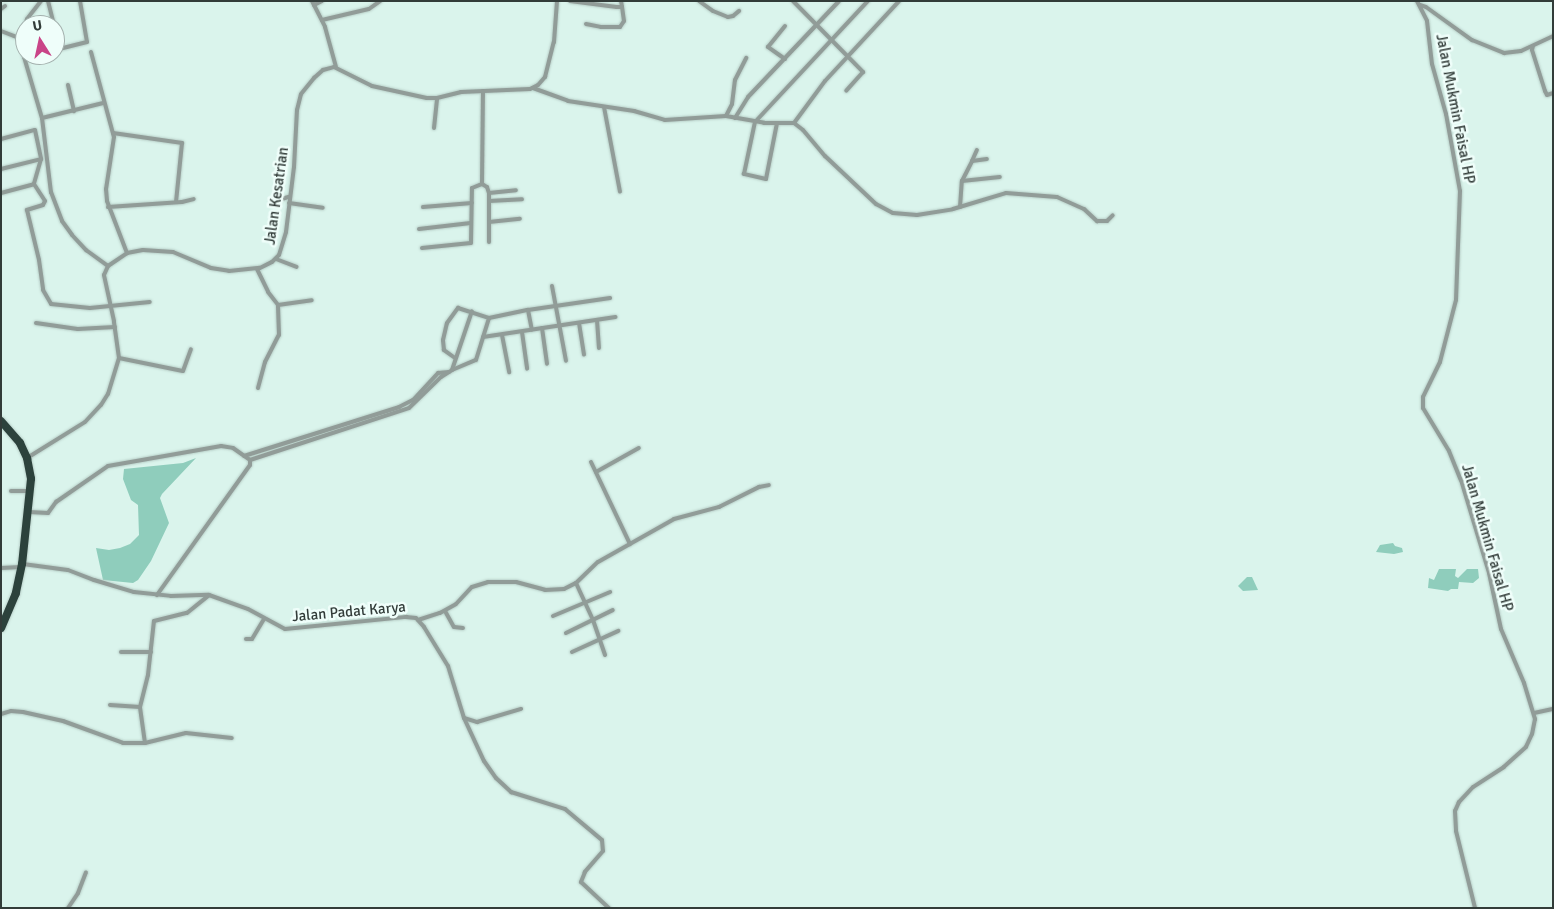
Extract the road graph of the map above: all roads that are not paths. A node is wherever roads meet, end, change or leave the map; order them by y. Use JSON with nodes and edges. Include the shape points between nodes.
{"nodes":[{"id":1,"x":40,"y":1,"type":"edge"},
{"id":2,"x":48,"y":1,"type":"edge"},
{"id":3,"x":80,"y":1,"type":"edge"},
{"id":4,"x":322,"y":1,"type":"edge"},
{"id":5,"x":380,"y":1,"type":"edge"},
{"id":6,"x":557,"y":1,"type":"edge"},
{"id":7,"x":570,"y":1,"type":"edge"},
{"id":8,"x":621,"y":1,"type":"edge"},
{"id":9,"x":699,"y":1,"type":"edge"},
{"id":10,"x":793,"y":1,"type":"edge"},
{"id":11,"x":839,"y":1,"type":"edge"},
{"id":12,"x":868,"y":1,"type":"edge"},
{"id":13,"x":899,"y":1,"type":"edge"},
{"id":14,"x":313,"y":3,"type":"edge"},
{"id":15,"x":1418,"y":3,"type":"edge"},
{"id":16,"x":622,"y":7,"type":"junction"},
{"id":17,"x":738,"y":11,"type":"dead end"},
{"id":18,"x":30,"y":15,"type":"edge"},
{"id":19,"x":52,"y":15,"type":"edge"},
{"id":20,"x":322,"y":20,"type":"junction"},
{"id":21,"x":586,"y":24,"type":"dead end"},
{"id":22,"x":818,"y":25,"type":"junction"},
{"id":23,"x":785,"y":26,"type":"dead end"},
{"id":24,"x":1,"y":32,"type":"edge"},
{"id":25,"x":15,"y":36,"type":"edge"},
{"id":26,"x":1553,"y":36,"type":"edge"},
{"id":27,"x":832,"y":39,"type":"junction"},
{"id":28,"x":1533,"y":46,"type":"junction"},
{"id":29,"x":65,"y":48,"type":"edge"},
{"id":30,"x":90,"y":52,"type":"dead end"},
{"id":31,"x":847,"y":55,"type":"junction"},
{"id":32,"x":746,"y":58,"type":"dead end"},
{"id":33,"x":784,"y":59,"type":"junction"},
{"id":34,"x":26,"y":65,"type":"edge"},
{"id":35,"x":336,"y":67,"type":"junction"},
{"id":36,"x":68,"y":85,"type":"dead end"},
{"id":37,"x":533,"y":88,"type":"junction"},
{"id":38,"x":483,"y":90,"type":"junction"},
{"id":39,"x":846,"y":91,"type":"dead end"},
{"id":40,"x":1553,"y":93,"type":"edge"},
{"id":41,"x":437,"y":98,"type":"junction"},
{"id":42,"x":103,"y":104,"type":"junction"},
{"id":43,"x":604,"y":107,"type":"junction"},
{"id":44,"x":74,"y":111,"type":"junction"},
{"id":45,"x":726,"y":116,"type":"junction"},
{"id":46,"x":42,"y":118,"type":"junction"},
{"id":47,"x":735,"y":118,"type":"junction"},
{"id":48,"x":755,"y":122,"type":"junction"},
{"id":49,"x":777,"y":123,"type":"junction"},
{"id":50,"x":794,"y":123,"type":"junction"},
{"id":51,"x":434,"y":128,"type":"dead end"},
{"id":52,"x":113,"y":133,"type":"junction"},
{"id":53,"x":1,"y":139,"type":"edge"},
{"id":54,"x":977,"y":150,"type":"dead end"},
{"id":55,"x":40,"y":159,"type":"junction"},
{"id":56,"x":987,"y":159,"type":"dead end"},
{"id":57,"x":972,"y":161,"type":"junction"},
{"id":58,"x":1,"y":170,"type":"edge"},
{"id":59,"x":1000,"y":177,"type":"dead end"},
{"id":60,"x":962,"y":181,"type":"junction"},
{"id":61,"x":34,"y":184,"type":"junction"},
{"id":62,"x":482,"y":184,"type":"junction"},
{"id":63,"x":516,"y":190,"type":"dead end"},
{"id":64,"x":620,"y":192,"type":"dead end"},
{"id":65,"x":1,"y":193,"type":"edge"},
{"id":66,"x":489,"y":193,"type":"junction"},
{"id":67,"x":290,"y":197,"type":"junction"},
{"id":68,"x":194,"y":199,"type":"dead end"},
{"id":69,"x":522,"y":199,"type":"dead end"},
{"id":70,"x":489,"y":201,"type":"junction"},
{"id":71,"x":176,"y":202,"type":"junction"},
{"id":72,"x":271,"y":202,"type":"dead end"},
{"id":73,"x":289,"y":203,"type":"junction"},
{"id":74,"x":472,"y":203,"type":"junction"},
{"id":75,"x":108,"y":207,"type":"junction"},
{"id":76,"x":423,"y":207,"type":"dead end"},
{"id":77,"x":960,"y":207,"type":"junction"},
{"id":78,"x":323,"y":208,"type":"dead end"},
{"id":79,"x":1113,"y":215,"type":"dead end"},
{"id":80,"x":520,"y":219,"type":"dead end"},
{"id":81,"x":489,"y":222,"type":"junction"},
{"id":82,"x":471,"y":223,"type":"junction"},
{"id":83,"x":419,"y":229,"type":"dead end"},
{"id":84,"x":489,"y":242,"type":"dead end"},
{"id":85,"x":422,"y":248,"type":"dead end"},
{"id":86,"x":127,"y":253,"type":"junction"},
{"id":87,"x":276,"y":259,"type":"junction"},
{"id":88,"x":108,"y":266,"type":"junction"},
{"id":89,"x":297,"y":267,"type":"dead end"},
{"id":90,"x":257,"y":268,"type":"junction"},
{"id":91,"x":552,"y":286,"type":"dead end"},
{"id":92,"x":610,"y":298,"type":"dead end"},
{"id":93,"x":312,"y":300,"type":"dead end"},
{"id":94,"x":150,"y":302,"type":"dead end"},
{"id":95,"x":278,"y":306,"type":"junction"},
{"id":96,"x":556,"y":306,"type":"junction"},
{"id":97,"x":111,"y":307,"type":"junction"},
{"id":98,"x":528,"y":310,"type":"junction"},
{"id":99,"x":472,"y":311,"type":"junction"},
{"id":100,"x":616,"y":317,"type":"dead end"},
{"id":101,"x":489,"y":318,"type":"junction"},
{"id":102,"x":597,"y":320,"type":"junction"},
{"id":103,"x":36,"y":323,"type":"dead end"},
{"id":104,"x":579,"y":323,"type":"junction"},
{"id":105,"x":559,"y":326,"type":"junction"},
{"id":106,"x":115,"y":327,"type":"junction"},
{"id":107,"x":542,"y":328,"type":"junction"},
{"id":108,"x":532,"y":330,"type":"junction"},
{"id":109,"x":522,"y":332,"type":"junction"},
{"id":110,"x":502,"y":335,"type":"junction"},
{"id":111,"x":483,"y":337,"type":"junction"},
{"id":112,"x":600,"y":348,"type":"dead end"},
{"id":113,"x":191,"y":349,"type":"dead end"},
{"id":114,"x":584,"y":354,"type":"dead end"},
{"id":115,"x":119,"y":358,"type":"junction"},
{"id":116,"x":455,"y":358,"type":"junction"},
{"id":117,"x":566,"y":361,"type":"dead end"},
{"id":118,"x":547,"y":364,"type":"dead end"},
{"id":119,"x":527,"y":370,"type":"dead end"},
{"id":120,"x":451,"y":371,"type":"junction"},
{"id":121,"x":509,"y":372,"type":"dead end"},
{"id":122,"x":258,"y":388,"type":"dead end"},
{"id":123,"x":1,"y":421,"type":"edge"},
{"id":124,"x":639,"y":448,"type":"dead end"},
{"id":125,"x":244,"y":456,"type":"junction"},
{"id":126,"x":27,"y":458,"type":"junction"},
{"id":127,"x":250,"y":460,"type":"junction"},
{"id":128,"x":591,"y":462,"type":"dead end"},
{"id":129,"x":596,"y":472,"type":"junction"},
{"id":130,"x":769,"y":485,"type":"dead end"},
{"id":131,"x":11,"y":491,"type":"dead end"},
{"id":132,"x":31,"y":491,"type":"junction"},
{"id":133,"x":29,"y":512,"type":"junction"},
{"id":134,"x":630,"y":544,"type":"junction"},
{"id":135,"x":22,"y":566,"type":"junction"},
{"id":136,"x":1,"y":568,"type":"edge"},
{"id":137,"x":576,"y":583,"type":"junction"},
{"id":138,"x":610,"y":592,"type":"dead end"},
{"id":139,"x":157,"y":595,"type":"junction"},
{"id":140,"x":209,"y":595,"type":"junction"},
{"id":141,"x":585,"y":603,"type":"junction"},
{"id":142,"x":613,"y":610,"type":"dead end"},
{"id":143,"x":444,"y":611,"type":"junction"},
{"id":144,"x":553,"y":616,"type":"dead end"},
{"id":145,"x":264,"y":619,"type":"junction"},
{"id":146,"x":418,"y":620,"type":"junction"},
{"id":147,"x":593,"y":620,"type":"junction"},
{"id":148,"x":1,"y":628,"type":"edge"},
{"id":149,"x":463,"y":628,"type":"dead end"},
{"id":150,"x":618,"y":631,"type":"dead end"},
{"id":151,"x":566,"y":633,"type":"dead end"},
{"id":152,"x":600,"y":638,"type":"junction"},
{"id":153,"x":246,"y":640,"type":"dead end"},
{"id":154,"x":121,"y":652,"type":"dead end"},
{"id":155,"x":151,"y":652,"type":"junction"},
{"id":156,"x":572,"y":652,"type":"dead end"},
{"id":157,"x":604,"y":655,"type":"dead end"},
{"id":158,"x":110,"y":705,"type":"dead end"},
{"id":159,"x":140,"y":707,"type":"junction"},
{"id":160,"x":521,"y":709,"type":"dead end"},
{"id":161,"x":1553,"y":709,"type":"edge"},
{"id":162,"x":1534,"y":713,"type":"junction"},
{"id":163,"x":1,"y":714,"type":"edge"},
{"id":164,"x":464,"y":718,"type":"junction"},
{"id":165,"x":232,"y":738,"type":"dead end"},
{"id":166,"x":145,"y":743,"type":"junction"},
{"id":167,"x":86,"y":872,"type":"dead end"},
{"id":168,"x":68,"y":908,"type":"edge"},
{"id":169,"x":609,"y":908,"type":"edge"},
{"id":170,"x":1474,"y":908,"type":"edge"}],
"edges":[{"from":1,"to":18,"type":"street"},
{"from":2,"to":19,"type":"street"},
{"from":3,"to":29,"type":"street","via":[[87,42]]},
{"from":4,"to":14,"type":"street"},
{"from":5,"to":20,"type":"street","via":[[368,9]]},
{"from":6,"to":37,"type":"street","via":[[551,59],[545,77]]},
{"from":7,"to":16,"type":"street"},
{"from":8,"to":16,"type":"street"},
{"from":9,"to":17,"type":"street","via":[[728,17]]},
{"from":10,"to":22,"type":"street"},
{"from":11,"to":22,"type":"street"},
{"from":12,"to":27,"type":"street"},
{"from":13,"to":31,"type":"street"},
{"from":14,"to":20,"type":"street"},
{"from":15,"to":28,"type":"street","via":[[1472,40],[1498,51],[1513,52]]},
{"from":15,"to":162,"type":"street","name":"Jalan Mukmin Faisal HP","via":[[1427,21],[1432,64],[1446,114],[1460,191],[1456,300],[1440,362],[1422,397],[1423,408],[1449,451],[1461,480],[1489,573],[1500,629]]},
{"from":16,"to":21,"type":"street","via":[[624,20],[620,27]]},
{"from":20,"to":35,"type":"street"},
{"from":22,"to":27,"type":"street"},
{"from":22,"to":33,"type":"street"},
{"from":23,"to":33,"type":"street","via":[[768,47]]},
{"from":24,"to":25,"type":"street"},
{"from":26,"to":28,"type":"street"},
{"from":27,"to":31,"type":"street"},
{"from":27,"to":48,"type":"street"},
{"from":28,"to":40,"type":"street","via":[[1545,91],[1548,95]]},
{"from":30,"to":42,"type":"street"},
{"from":31,"to":39,"type":"street","via":[[863,72]]},
{"from":31,"to":50,"type":"street"},
{"from":32,"to":45,"type":"street","via":[[735,80],[732,104]]},
{"from":33,"to":47,"type":"street","via":[[748,97]]},
{"from":34,"to":46,"type":"street"},
{"from":35,"to":41,"type":"street","via":[[377,88]]},
{"from":35,"to":67,"type":"street","name":"Jalan Kesatrian","via":[[319,73],[301,94]]},
{"from":36,"to":44,"type":"street"},
{"from":37,"to":38,"type":"street"},
{"from":37,"to":43,"type":"street","via":[[568,101]]},
{"from":38,"to":41,"type":"street"},
{"from":38,"to":62,"type":"street"},
{"from":41,"to":51,"type":"street"},
{"from":42,"to":44,"type":"street"},
{"from":42,"to":52,"type":"street"},
{"from":43,"to":45,"type":"street","via":[[671,120]]},
{"from":43,"to":64,"type":"street"},
{"from":44,"to":46,"type":"street"},
{"from":45,"to":47,"type":"street"},
{"from":46,"to":88,"type":"street","via":[[51,192],[62,221],[80,244]]},
{"from":47,"to":48,"type":"street"},
{"from":48,"to":49,"type":"street"},
{"from":48,"to":49,"type":"street","via":[[744,174],[766,179]]},
{"from":49,"to":50,"type":"street"},
{"from":50,"to":77,"type":"street","via":[[825,156],[888,212],[917,215]]},
{"from":52,"to":71,"type":"street","via":[[182,143]]},
{"from":52,"to":75,"type":"street","via":[[106,189]]},
{"from":53,"to":55,"type":"street","via":[[35,130]]},
{"from":54,"to":57,"type":"street"},
{"from":55,"to":58,"type":"street"},
{"from":55,"to":61,"type":"street"},
{"from":56,"to":57,"type":"street"},
{"from":57,"to":60,"type":"street"},
{"from":59,"to":60,"type":"street"},
{"from":60,"to":77,"type":"street"},
{"from":61,"to":65,"type":"street"},
{"from":61,"to":97,"type":"street","via":[[45,201],[43,205],[27,210],[44,290],[51,304]]},
{"from":62,"to":66,"type":"street"},
{"from":62,"to":74,"type":"street","via":[[472,188]]},
{"from":63,"to":66,"type":"street"},
{"from":66,"to":70,"type":"street"},
{"from":67,"to":72,"type":"street"},
{"from":67,"to":73,"type":"street","name":"Jalan Kesatrian"},
{"from":68,"to":71,"type":"street"},
{"from":69,"to":70,"type":"street"},
{"from":70,"to":81,"type":"street"},
{"from":71,"to":75,"type":"street"},
{"from":73,"to":78,"type":"street"},
{"from":73,"to":87,"type":"street","name":"Jalan Kesatrian","via":[[284,241]]},
{"from":74,"to":76,"type":"street"},
{"from":74,"to":82,"type":"street"},
{"from":75,"to":86,"type":"street"},
{"from":77,"to":79,"type":"street","via":[[999,194],[1013,193],[1057,197],[1084,209],[1097,221],[1107,221]]},
{"from":80,"to":81,"type":"street"},
{"from":81,"to":84,"type":"street"},
{"from":82,"to":83,"type":"street"},
{"from":82,"to":85,"type":"street","via":[[471,243]]},
{"from":86,"to":88,"type":"street","name":"Jalan Kesatrian"},
{"from":86,"to":90,"type":"street","name":"Jalan Kesatrian","via":[[165,250],[218,269]]},
{"from":87,"to":89,"type":"street"},
{"from":87,"to":90,"type":"street","name":"Jalan Kesatrian"},
{"from":88,"to":97,"type":"street","via":[[104,275]]},
{"from":90,"to":95,"type":"street"},
{"from":91,"to":96,"type":"street"},
{"from":92,"to":96,"type":"street"},
{"from":93,"to":95,"type":"street"},
{"from":94,"to":97,"type":"street"},
{"from":95,"to":122,"type":"street","via":[[279,335],[265,362]]},
{"from":96,"to":98,"type":"street"},
{"from":96,"to":105,"type":"street"},
{"from":97,"to":106,"type":"street"},
{"from":98,"to":101,"type":"street"},
{"from":98,"to":108,"type":"street"},
{"from":99,"to":101,"type":"street"},
{"from":99,"to":116,"type":"street"},
{"from":99,"to":116,"type":"street","via":[[458,308],[447,323],[443,345],[446,352]]},
{"from":100,"to":102,"type":"street"},
{"from":101,"to":111,"type":"street"},
{"from":102,"to":104,"type":"street"},
{"from":102,"to":112,"type":"street"},
{"from":103,"to":106,"type":"street","via":[[78,329]]},
{"from":104,"to":105,"type":"street"},
{"from":104,"to":114,"type":"street"},
{"from":105,"to":107,"type":"street"},
{"from":105,"to":117,"type":"street"},
{"from":106,"to":115,"type":"street"},
{"from":107,"to":108,"type":"street"},
{"from":107,"to":118,"type":"street"},
{"from":108,"to":109,"type":"street"},
{"from":109,"to":110,"type":"street"},
{"from":109,"to":119,"type":"street"},
{"from":110,"to":111,"type":"street"},
{"from":110,"to":121,"type":"street"},
{"from":111,"to":120,"type":"street","via":[[476,360]]},
{"from":113,"to":115,"type":"street","via":[[183,371]]},
{"from":115,"to":126,"type":"street","via":[[108,394],[93,415],[72,432]]},
{"from":116,"to":120,"type":"street"},
{"from":120,"to":125,"type":"street","via":[[438,373],[407,403]]},
{"from":120,"to":127,"type":"street","via":[[409,408]]},
{"from":123,"to":126,"type":"highway","via":[[20,443]]},
{"from":124,"to":129,"type":"street"},
{"from":125,"to":127,"type":"street"},
{"from":125,"to":133,"type":"street","via":[[226,445],[116,463],[101,469],[56,502],[48,514]]},
{"from":126,"to":132,"type":"highway"},
{"from":127,"to":139,"type":"street","via":[[250,465]]},
{"from":128,"to":129,"type":"street"},
{"from":129,"to":134,"type":"street"},
{"from":130,"to":134,"type":"street","via":[[758,487],[719,507],[674,519]]},
{"from":131,"to":132,"type":"street"},
{"from":132,"to":133,"type":"highway"},
{"from":133,"to":135,"type":"highway"},
{"from":134,"to":137,"type":"street","via":[[598,562]]},
{"from":135,"to":136,"type":"street","name":"Jalan Padat Karya"},
{"from":135,"to":139,"type":"street","name":"Jalan Padat Karya","via":[[61,568],[122,590]]},
{"from":135,"to":148,"type":"highway","via":[[13,604]]},
{"from":137,"to":141,"type":"street"},
{"from":137,"to":143,"type":"street","via":[[554,591],[516,582],[488,582],[472,588]]},
{"from":138,"to":141,"type":"street"},
{"from":139,"to":140,"type":"street","name":"Jalan Padat Karya"},
{"from":140,"to":145,"type":"street","name":"Jalan Padat Karya"},
{"from":140,"to":155,"type":"street","via":[[187,612],[154,621]]},
{"from":141,"to":144,"type":"street"},
{"from":141,"to":147,"type":"street"},
{"from":142,"to":147,"type":"street"},
{"from":143,"to":146,"type":"street"},
{"from":143,"to":149,"type":"street","via":[[454,627]]},
{"from":145,"to":146,"type":"street","name":"Jalan Padat Karya","via":[[292,629],[399,617]]},
{"from":145,"to":153,"type":"street","via":[[252,639]]},
{"from":146,"to":164,"type":"street","name":"Jalan Padat Karya","via":[[448,666]]},
{"from":147,"to":151,"type":"street"},
{"from":147,"to":152,"type":"street"},
{"from":150,"to":152,"type":"street"},
{"from":152,"to":156,"type":"street"},
{"from":152,"to":157,"type":"street"},
{"from":154,"to":155,"type":"street"},
{"from":155,"to":159,"type":"street"},
{"from":158,"to":159,"type":"street"},
{"from":159,"to":166,"type":"street"},
{"from":160,"to":164,"type":"street","via":[[477,722]]},
{"from":161,"to":162,"type":"street"},
{"from":162,"to":170,"type":"street","via":[[1534,725],[1526,747],[1504,767],[1473,787],[1455,811],[1456,831]]},
{"from":163,"to":166,"type":"street","via":[[23,712],[81,726],[123,743]]},
{"from":164,"to":169,"type":"street","name":"Jalan Padat Karya","via":[[484,761],[503,786],[519,795],[565,809],[602,840],[603,851],[585,872],[581,882]]},
{"from":165,"to":166,"type":"street","via":[[186,733]]},
{"from":167,"to":168,"type":"street"}]}
